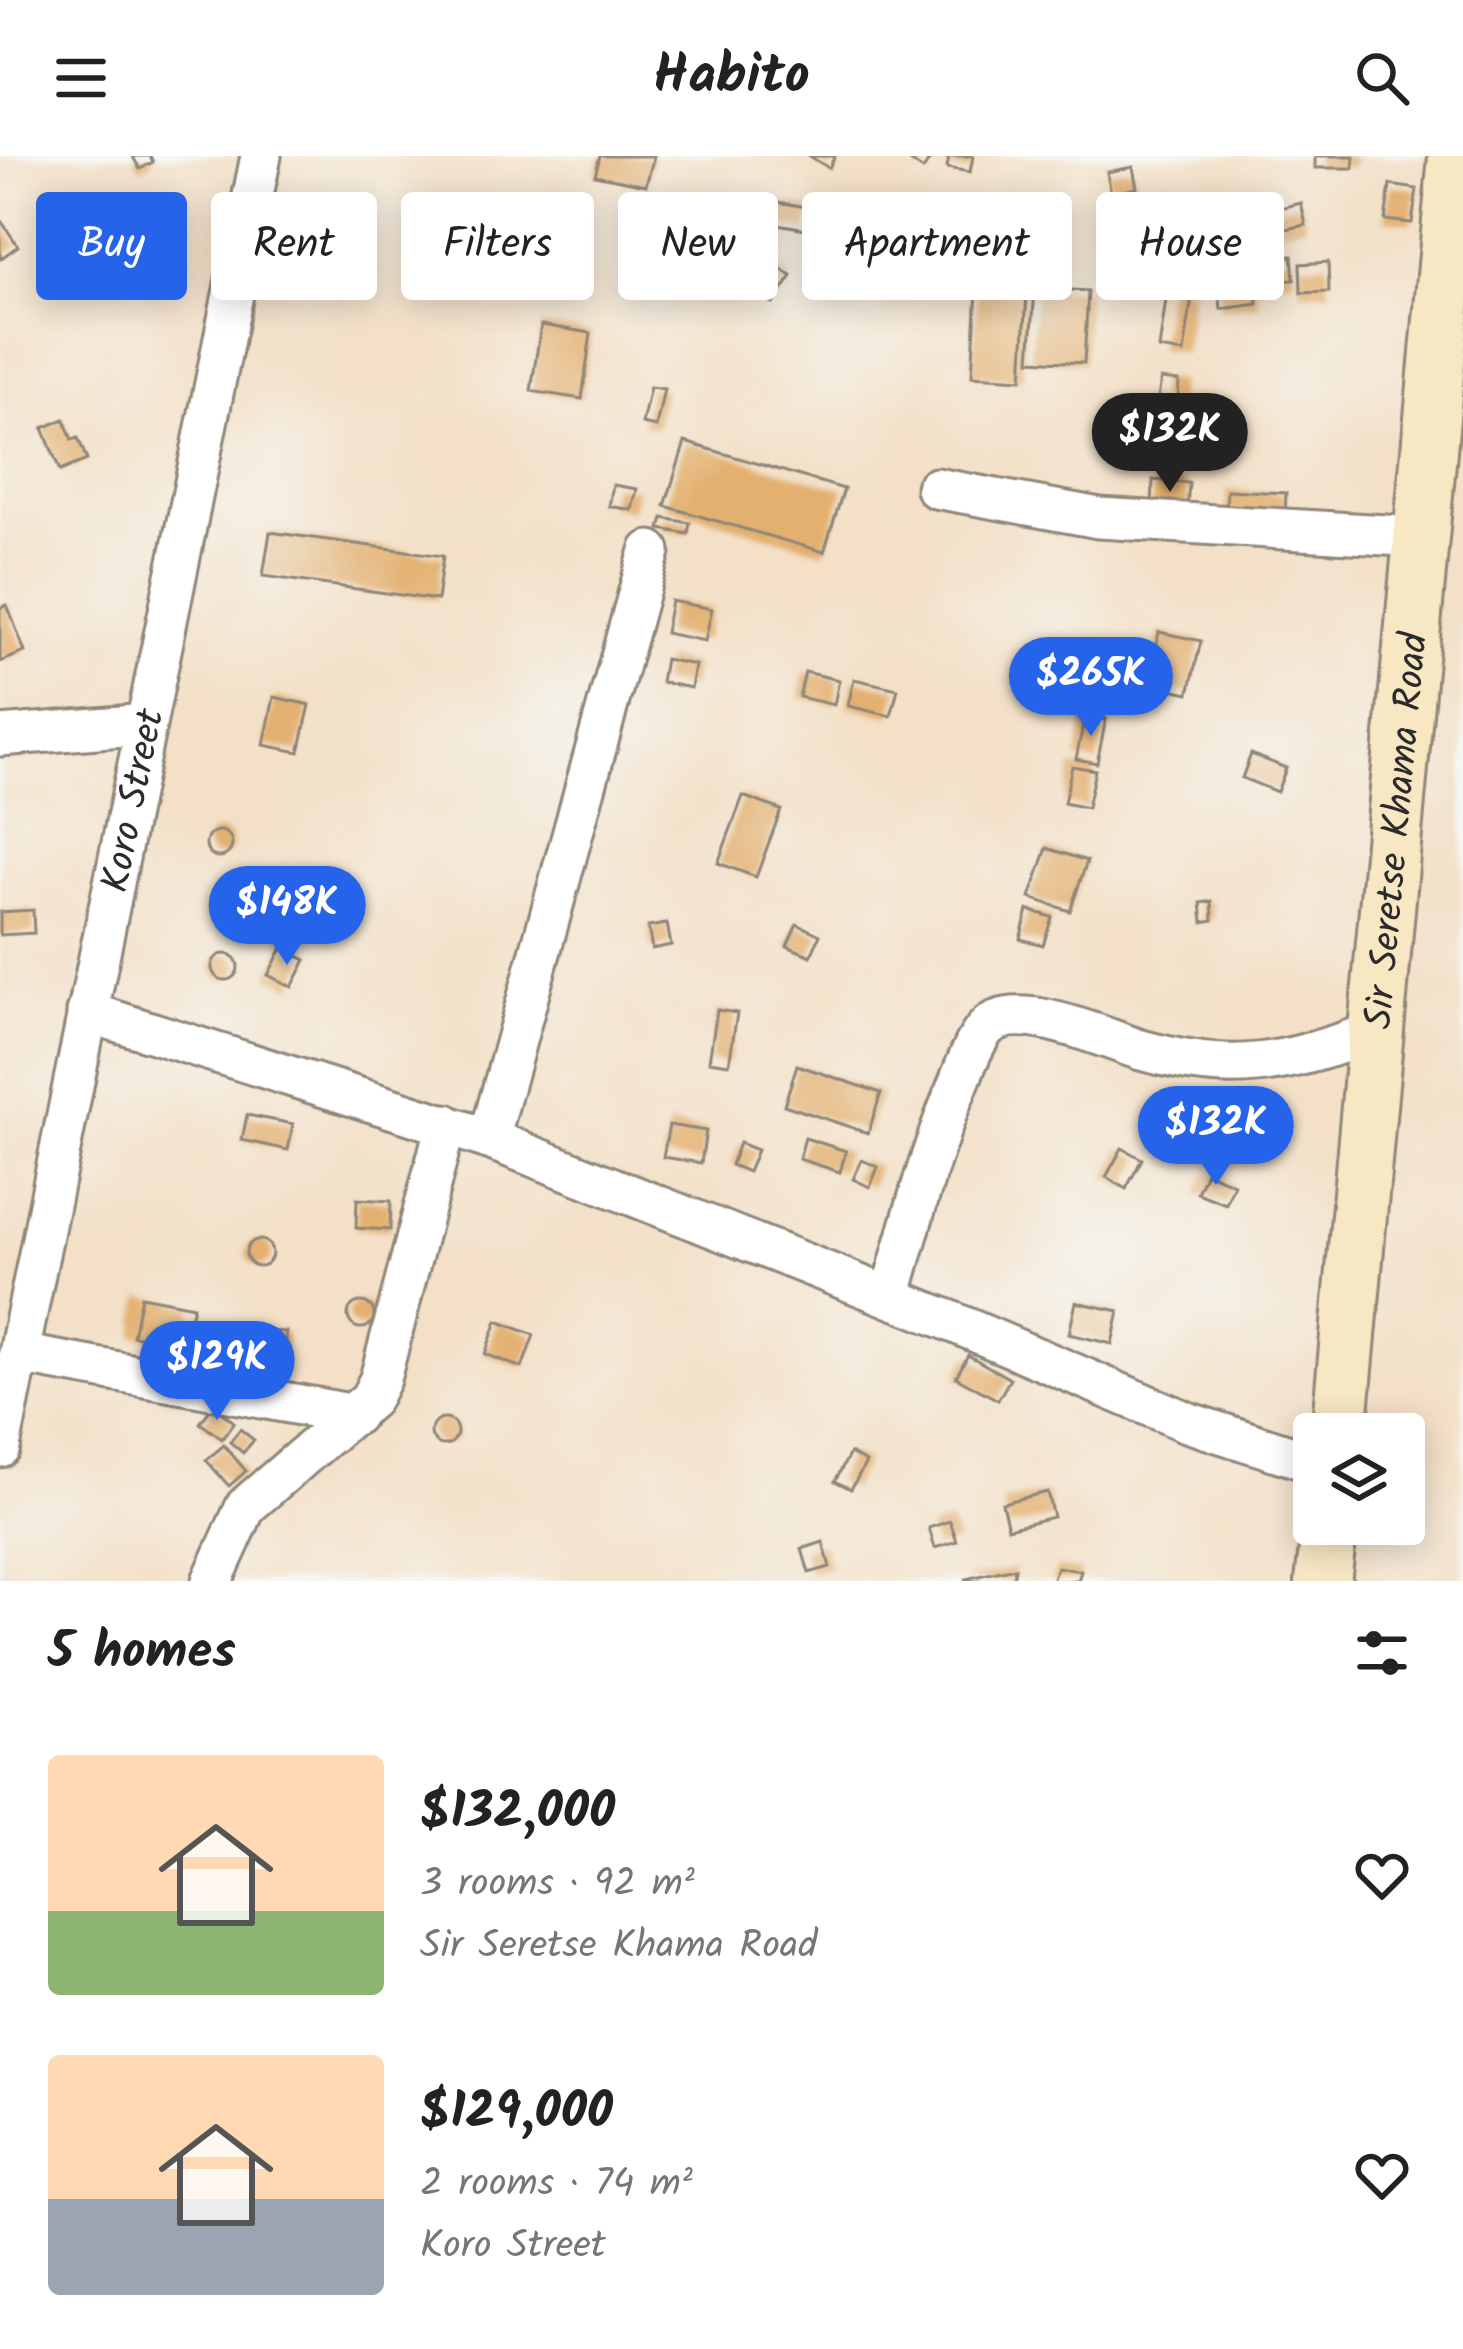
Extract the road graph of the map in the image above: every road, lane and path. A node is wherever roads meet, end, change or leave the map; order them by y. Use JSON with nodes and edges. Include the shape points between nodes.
{"nodes":[{"id":1,"x":261,"y":156,"type":"edge"},
{"id":2,"x":1456,"y":156,"type":"edge"},
{"id":3,"x":936,"y":488,"type":"dead end"},
{"id":4,"x":1420,"y":537,"type":"junction"},
{"id":5,"x":650,"y":550,"type":"dead end"},
{"id":6,"x":146,"y":724,"type":"junction"},
{"id":7,"x":0,"y":736,"type":"edge"},
{"id":8,"x":87,"y":1012,"type":"junction"},
{"id":9,"x":1374,"y":1032,"type":"junction"},
{"id":10,"x":446,"y":1124,"type":"junction"},
{"id":11,"x":489,"y":1139,"type":"junction"},
{"id":12,"x":890,"y":1298,"type":"junction"},
{"id":13,"x":20,"y":1354,"type":"junction"},
{"id":14,"x":1341,"y":1413,"type":"edge"},
{"id":15,"x":355,"y":1415,"type":"junction"},
{"id":16,"x":0,"y":1447,"type":"edge"},
{"id":17,"x":1293,"y":1456,"type":"edge"},
{"id":18,"x":1327,"y":1545,"type":"edge"},
{"id":19,"x":212,"y":1581,"type":"edge"},
{"id":20,"x":1323,"y":1581,"type":"edge"}],
"edges":[{"from":1,"to":6,"type":"street","name":"Koro Street"},
{"from":2,"to":4,"type":"main road","name":"Sir Seretse Khama Road"},
{"from":3,"to":4,"type":"street","via":[[1099,518]]},
{"from":4,"to":9,"type":"main road","name":"Sir Seretse Khama Road"},
{"from":5,"to":11,"type":"street"},
{"from":6,"to":7,"type":"street"},
{"from":6,"to":8,"type":"street","name":"Koro Street"},
{"from":8,"to":10,"type":"street"},
{"from":8,"to":13,"type":"street","name":"Koro Street"},
{"from":9,"to":12,"type":"street","via":[[1313,1054],[1226,1067],[1032,1016],[987,1026],[944,1120]]},
{"from":9,"to":14,"type":"main road","name":"Sir Seretse Khama Road"},
{"from":10,"to":11,"type":"street"},
{"from":10,"to":15,"type":"street","via":[[380,1379]]},
{"from":11,"to":12,"type":"street"},
{"from":12,"to":17,"type":"street","via":[[1187,1422]]},
{"from":13,"to":15,"type":"street"},
{"from":13,"to":16,"type":"street","name":"Koro Street"},
{"from":15,"to":19,"type":"street","via":[[246,1506]]},
{"from":18,"to":20,"type":"main road"}]}
